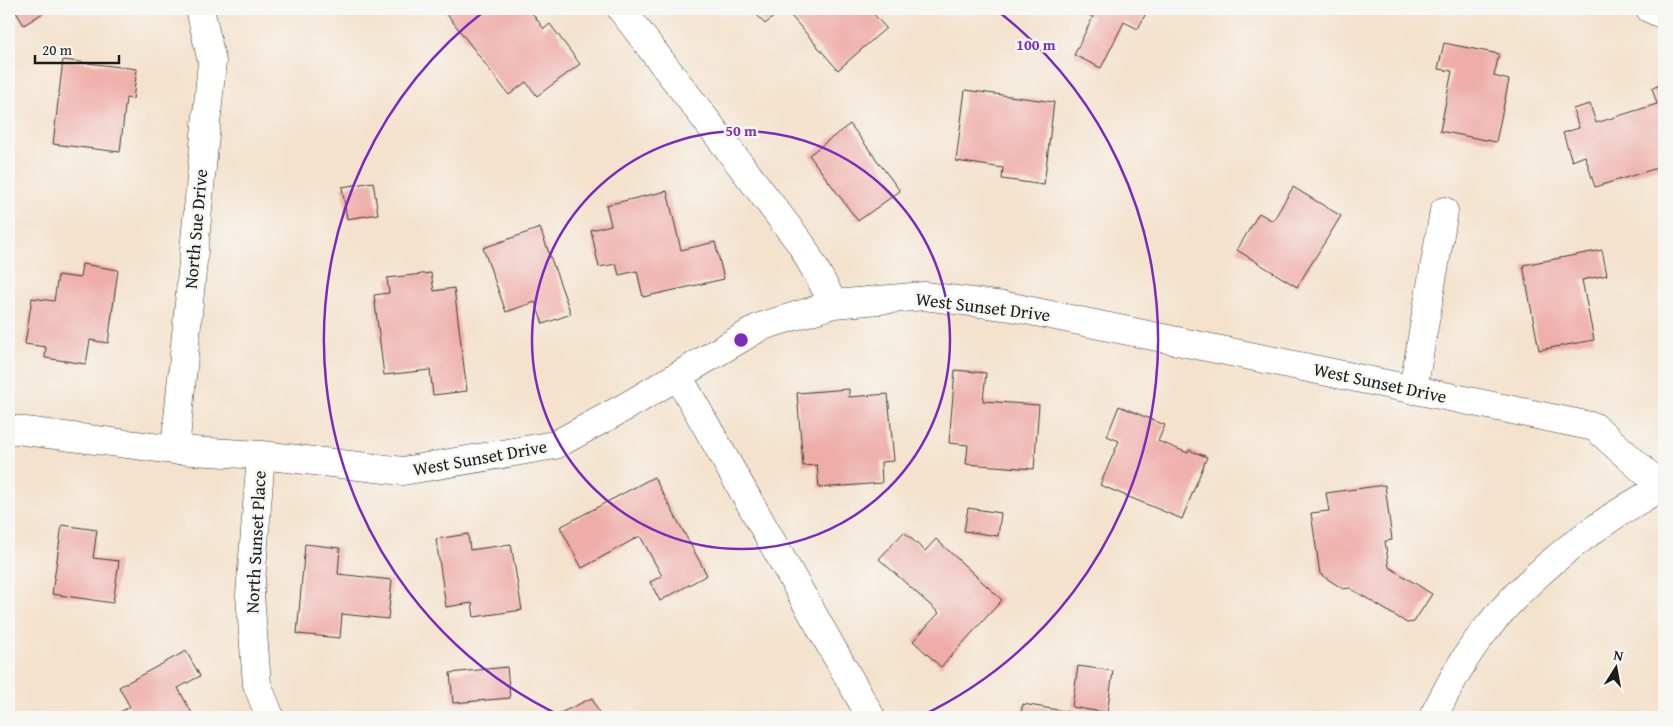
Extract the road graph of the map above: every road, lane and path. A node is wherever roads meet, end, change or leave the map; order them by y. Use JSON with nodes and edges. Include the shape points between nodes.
{"nodes":[{"id":1,"x":200,"y":9,"type":"edge"},
{"id":2,"x":620,"y":9,"type":"edge"},
{"id":3,"x":1650,"y":9,"type":"edge"},
{"id":4,"x":1664,"y":15,"type":"edge"},
{"id":5,"x":1444,"y":211,"type":"dead end"},
{"id":6,"x":834,"y":304,"type":"junction"},
{"id":7,"x":678,"y":376,"type":"junction"},
{"id":8,"x":1413,"y":390,"type":"junction"},
{"id":9,"x":9,"y":429,"type":"edge"},
{"id":10,"x":175,"y":450,"type":"junction"},
{"id":11,"x":261,"y":455,"type":"junction"},
{"id":12,"x":1663,"y":487,"type":"edge"},
{"id":13,"x":270,"y":717,"type":"edge"},
{"id":14,"x":871,"y":717,"type":"edge"},
{"id":15,"x":1433,"y":717,"type":"edge"}],
"edges":[{"from":1,"to":10,"type":"street","name":"North Sue Drive","via":[[212,62]]},
{"from":2,"to":6,"type":"street","via":[[801,244]]},
{"from":3,"to":4,"type":"street"},
{"from":5,"to":8,"type":"street"},
{"from":6,"to":7,"type":"street","name":"West Sunset Drive","via":[[760,327]]},
{"from":6,"to":8,"type":"street","name":"West Sunset Drive","via":[[924,296],[1012,307]]},
{"from":7,"to":11,"type":"street","name":"West Sunset Drive","via":[[555,445],[403,471]]},
{"from":7,"to":14,"type":"street"},
{"from":8,"to":12,"type":"street","name":"West Sunset Drive","via":[[1596,427]]},
{"from":9,"to":10,"type":"street","name":"West Sunset Drive"},
{"from":10,"to":11,"type":"street","name":"West Sunset Drive"},
{"from":11,"to":13,"type":"street","name":"North Sunset Place","via":[[250,595],[257,684]]},
{"from":12,"to":15,"type":"street","via":[[1595,529],[1554,559],[1516,594],[1478,640]]}]}
